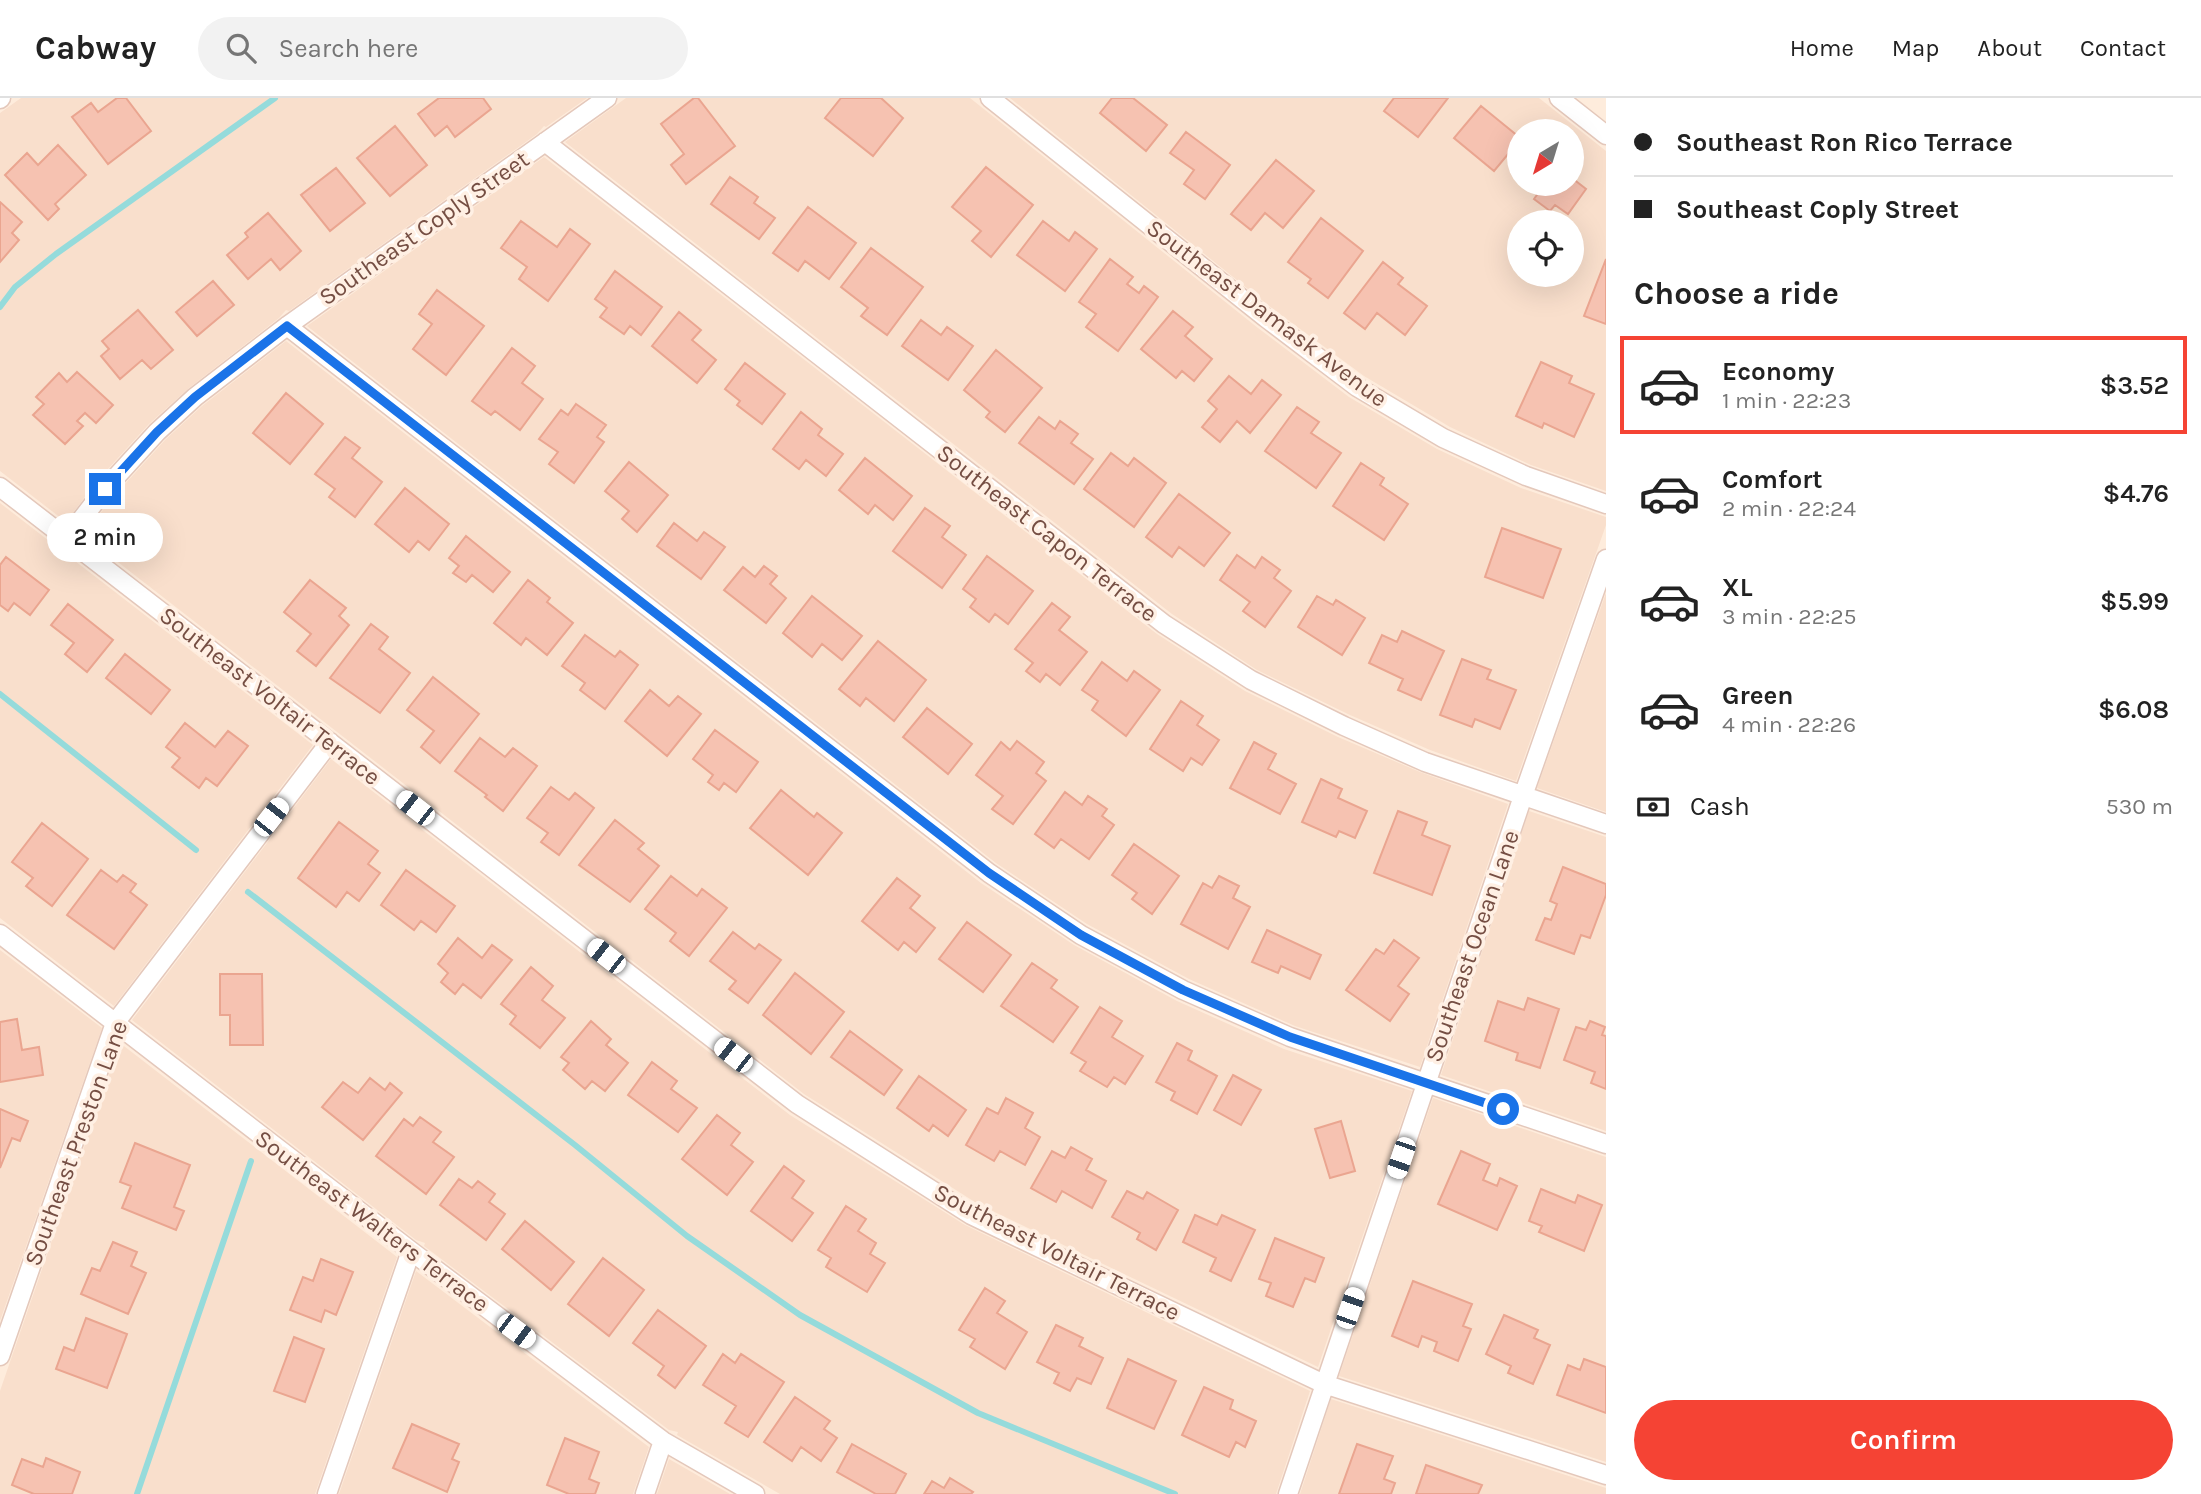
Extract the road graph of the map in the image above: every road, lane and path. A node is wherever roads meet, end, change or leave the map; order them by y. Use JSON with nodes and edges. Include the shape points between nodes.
{"nodes":[{"id":1,"x":607,"y":98,"type":"edge"},
{"id":2,"x":990,"y":98,"type":"edge"},
{"id":3,"x":1559,"y":98,"type":"edge"},
{"id":4,"x":1606,"y":135,"type":"edge"},
{"id":5,"x":545,"y":142,"type":"junction"},
{"id":6,"x":287,"y":326,"type":"junction"},
{"id":7,"x":0,"y":486,"type":"edge"},
{"id":8,"x":1606,"y":504,"type":"edge"},
{"id":9,"x":67,"y":538,"type":"junction"},
{"id":10,"x":1606,"y":559,"type":"edge"},
{"id":11,"x":330,"y":742,"type":"junction"},
{"id":12,"x":1522,"y":796,"type":"junction"},
{"id":13,"x":1606,"y":824,"type":"edge"},
{"id":14,"x":0,"y":934,"type":"edge"},
{"id":15,"x":115,"y":1023,"type":"junction"},
{"id":16,"x":1426,"y":1083,"type":"junction"},
{"id":17,"x":1606,"y":1144,"type":"edge"},
{"id":18,"x":411,"y":1251,"type":"junction"},
{"id":19,"x":0,"y":1356,"type":"edge"},
{"id":20,"x":1324,"y":1384,"type":"junction"},
{"id":21,"x":663,"y":1441,"type":"junction"},
{"id":22,"x":1606,"y":1475,"type":"edge"},
{"id":23,"x":327,"y":1494,"type":"edge"},
{"id":24,"x":645,"y":1494,"type":"edge"},
{"id":25,"x":755,"y":1494,"type":"edge"},
{"id":26,"x":1288,"y":1494,"type":"edge"}],
"edges":[{"from":1,"to":5,"type":"street","name":"Southeast Coply Street"},
{"from":2,"to":8,"type":"street","name":"Southeast Damask Avenue","via":[[1357,387],[1443,438],[1526,476]]},
{"from":3,"to":4,"type":"street"},
{"from":5,"to":6,"type":"street","name":"Southeast Coply Street"},
{"from":5,"to":12,"type":"street","name":"Southeast Capon Terrace","via":[[1164,624],[1251,680],[1344,726]]},
{"from":6,"to":9,"type":"street","name":"Southeast Coply Street","via":[[157,432]]},
{"from":6,"to":16,"type":"street","via":[[989,873],[1081,935],[1183,990],[1290,1037]]},
{"from":7,"to":9,"type":"street","name":"Southeast Voltair Terrace"},
{"from":9,"to":11,"type":"street","name":"Southeast Voltair Terrace"},
{"from":10,"to":12,"type":"street","name":"Southeast Ocean Lane"},
{"from":11,"to":15,"type":"street","name":"Southeast Preston Lane"},
{"from":11,"to":20,"type":"street","name":"Southeast Voltair Terrace","via":[[797,1104],[971,1215]]},
{"from":12,"to":13,"type":"street","name":"Southeast Capon Terrace"},
{"from":12,"to":16,"type":"street","name":"Southeast Ocean Lane"},
{"from":14,"to":15,"type":"street","name":"Southeast Walters Terrace"},
{"from":15,"to":18,"type":"street","name":"Southeast Walters Terrace"},
{"from":15,"to":19,"type":"street","name":"Southeast Preston Lane"},
{"from":16,"to":17,"type":"street"},
{"from":16,"to":20,"type":"street","name":"Southeast Ocean Lane"},
{"from":18,"to":21,"type":"street","name":"Southeast Walters Terrace"},
{"from":18,"to":23,"type":"street"},
{"from":20,"to":22,"type":"street","name":"Southeast Voltair Terrace"},
{"from":20,"to":26,"type":"street","name":"Southeast Ocean Lane"},
{"from":21,"to":24,"type":"street"},
{"from":21,"to":25,"type":"street","name":"Southeast Walters Terrace"}]}
